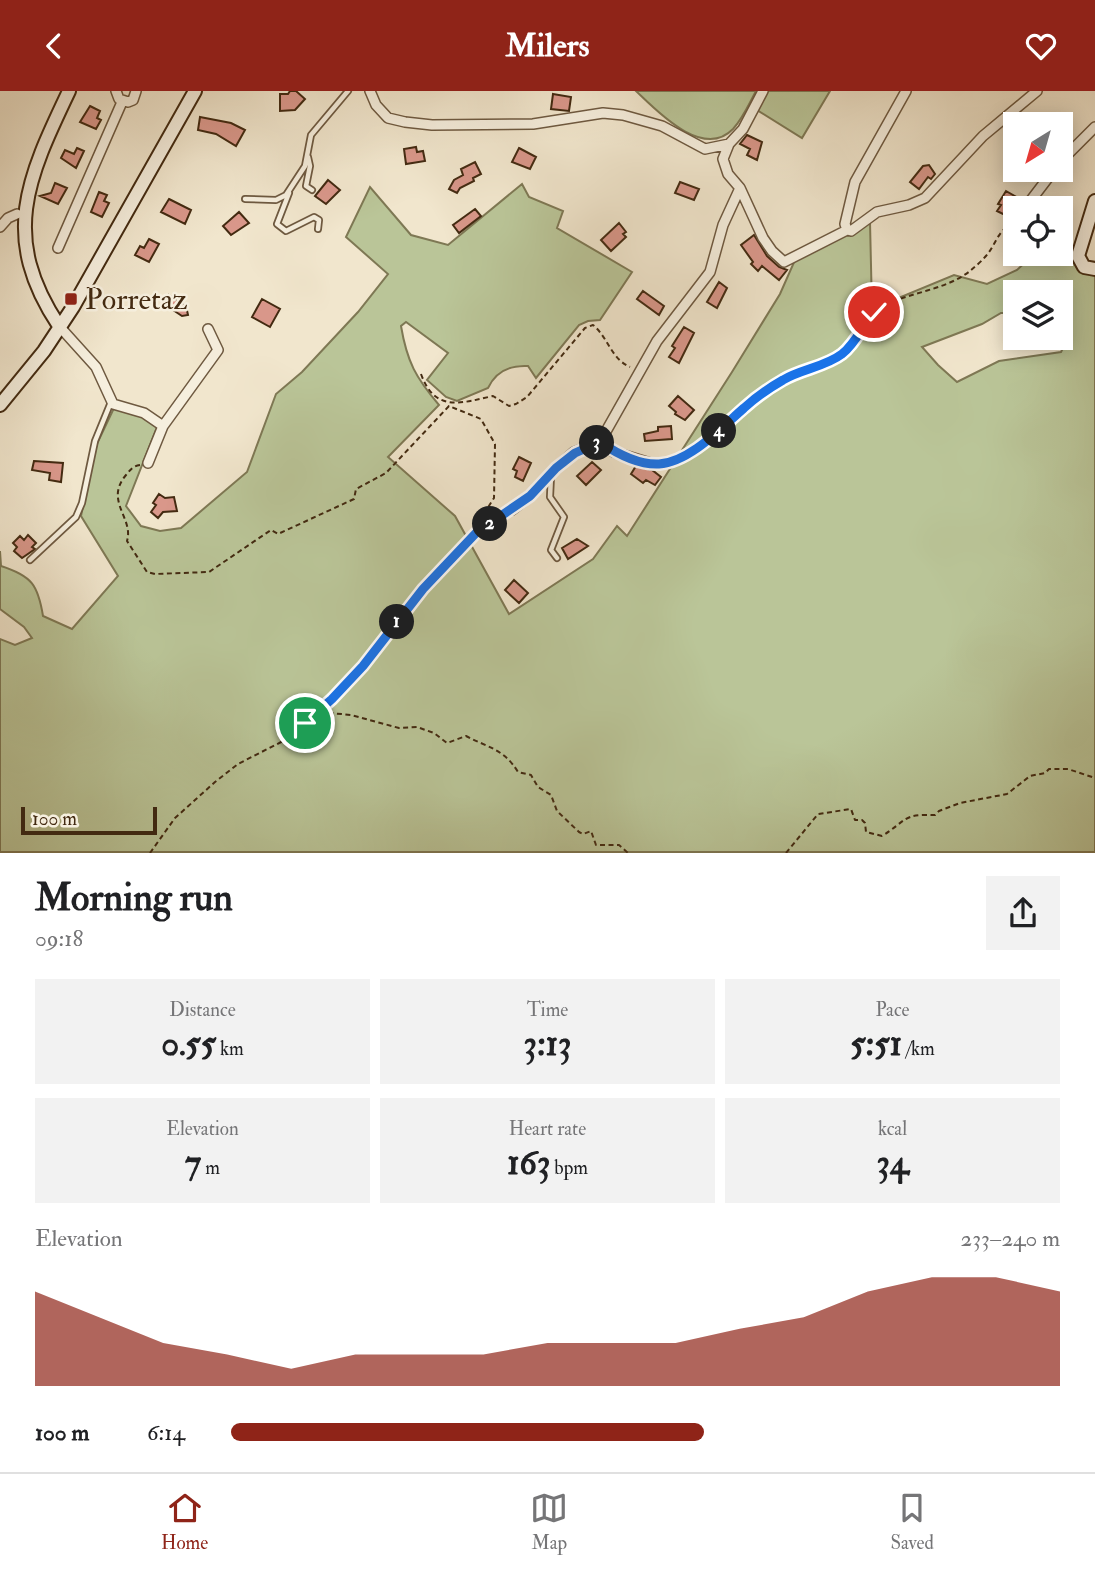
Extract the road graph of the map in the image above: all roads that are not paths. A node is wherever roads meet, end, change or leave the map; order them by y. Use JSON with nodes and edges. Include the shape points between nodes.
{"nodes":[{"id":1,"x":69,"y":91,"type":"edge"},
{"id":2,"x":116,"y":91,"type":"edge"},
{"id":3,"x":136,"y":91,"type":"edge"},
{"id":4,"x":195,"y":91,"type":"edge"},
{"id":5,"x":348,"y":91,"type":"edge"},
{"id":6,"x":370,"y":91,"type":"edge"},
{"id":7,"x":763,"y":91,"type":"edge"},
{"id":8,"x":906,"y":91,"type":"edge"},
{"id":9,"x":1037,"y":91,"type":"edge"},
{"id":10,"x":122,"y":101,"type":"junction"},
{"id":11,"x":1095,"y":127,"type":"edge"},
{"id":12,"x":729,"y":144,"type":"junction"},
{"id":13,"x":1073,"y":149,"type":"edge"},
{"id":14,"x":307,"y":157,"type":"junction"},
{"id":15,"x":1045,"y":182,"type":"edge"},
{"id":16,"x":740,"y":188,"type":"junction"},
{"id":17,"x":291,"y":189,"type":"junction"},
{"id":18,"x":312,"y":190,"type":"dead end"},
{"id":19,"x":1034,"y":196,"type":"edge"},
{"id":20,"x":245,"y":199,"type":"dead end"},
{"id":21,"x":1095,"y":201,"type":"edge"},
{"id":22,"x":18,"y":214,"type":"junction"},
{"id":23,"x":0,"y":227,"type":"edge"},
{"id":24,"x":317,"y":229,"type":"dead end"},
{"id":25,"x":847,"y":230,"type":"junction"},
{"id":26,"x":58,"y":248,"type":"dead end"},
{"id":27,"x":1095,"y":269,"type":"edge"},
{"id":28,"x":59,"y":326,"type":"junction"},
{"id":29,"x":208,"y":329,"type":"dead end"},
{"id":30,"x":111,"y":402,"type":"junction"},
{"id":31,"x":0,"y":405,"type":"edge"},
{"id":32,"x":163,"y":426,"type":"junction"},
{"id":33,"x":600,"y":442,"type":"junction"},
{"id":34,"x":148,"y":463,"type":"road end"},
{"id":35,"x":650,"y":463,"type":"road end"},
{"id":36,"x":551,"y":472,"type":"junction"},
{"id":37,"x":512,"y":510,"type":"road end"},
{"id":38,"x":556,"y":558,"type":"dead end"},
{"id":39,"x":30,"y":560,"type":"dead end"}],
"edges":[{"from":1,"to":22,"type":"main road","via":[[25,184]]},
{"from":2,"to":10,"type":"street"},
{"from":3,"to":10,"type":"street","via":[[133,100]]},
{"from":4,"to":28,"type":"main road"},
{"from":5,"to":14,"type":"lane","via":[[311,135]]},
{"from":6,"to":12,"type":"street","via":[[388,118],[405,123],[533,124],[603,113],[662,126],[705,149]]},
{"from":7,"to":12,"type":"street","via":[[743,129]]},
{"from":8,"to":25,"type":"street","via":[[855,182]]},
{"from":9,"to":25,"type":"street","via":[[983,136],[925,198],[877,212],[851,232]]},
{"from":10,"to":26,"type":"street"},
{"from":11,"to":13,"type":"street"},
{"from":12,"to":16,"type":"street","via":[[723,159]]},
{"from":14,"to":17,"type":"lane"},
{"from":14,"to":18,"type":"lane","via":[[306,186]]},
{"from":15,"to":19,"type":"street"},
{"from":16,"to":25,"type":"street","via":[[763,238],[784,262]]},
{"from":16,"to":33,"type":"street","via":[[723,225],[710,272],[657,341]]},
{"from":17,"to":20,"type":"lane","via":[[276,200]]},
{"from":17,"to":24,"type":"lane","via":[[277,224],[286,231],[314,217],[319,220]]},
{"from":21,"to":27,"type":"main road","via":[[1079,256],[1084,267]]},
{"from":22,"to":23,"type":"street"},
{"from":22,"to":28,"type":"main road","via":[[19,244],[27,272]]},
{"from":28,"to":30,"type":"street","via":[[96,367]]},
{"from":28,"to":31,"type":"main road"},
{"from":29,"to":32,"type":"street","via":[[218,350]]},
{"from":30,"to":32,"type":"street","via":[[144,413]]},
{"from":30,"to":39,"type":"lane","via":[[94,441],[76,517]]},
{"from":32,"to":34,"type":"street"},
{"from":33,"to":35,"type":"street","via":[[614,452]]},
{"from":33,"to":36,"type":"street","via":[[575,453]]},
{"from":36,"to":37,"type":"street"},
{"from":36,"to":38,"type":"lane","via":[[550,497],[565,517],[551,550]]}]}
